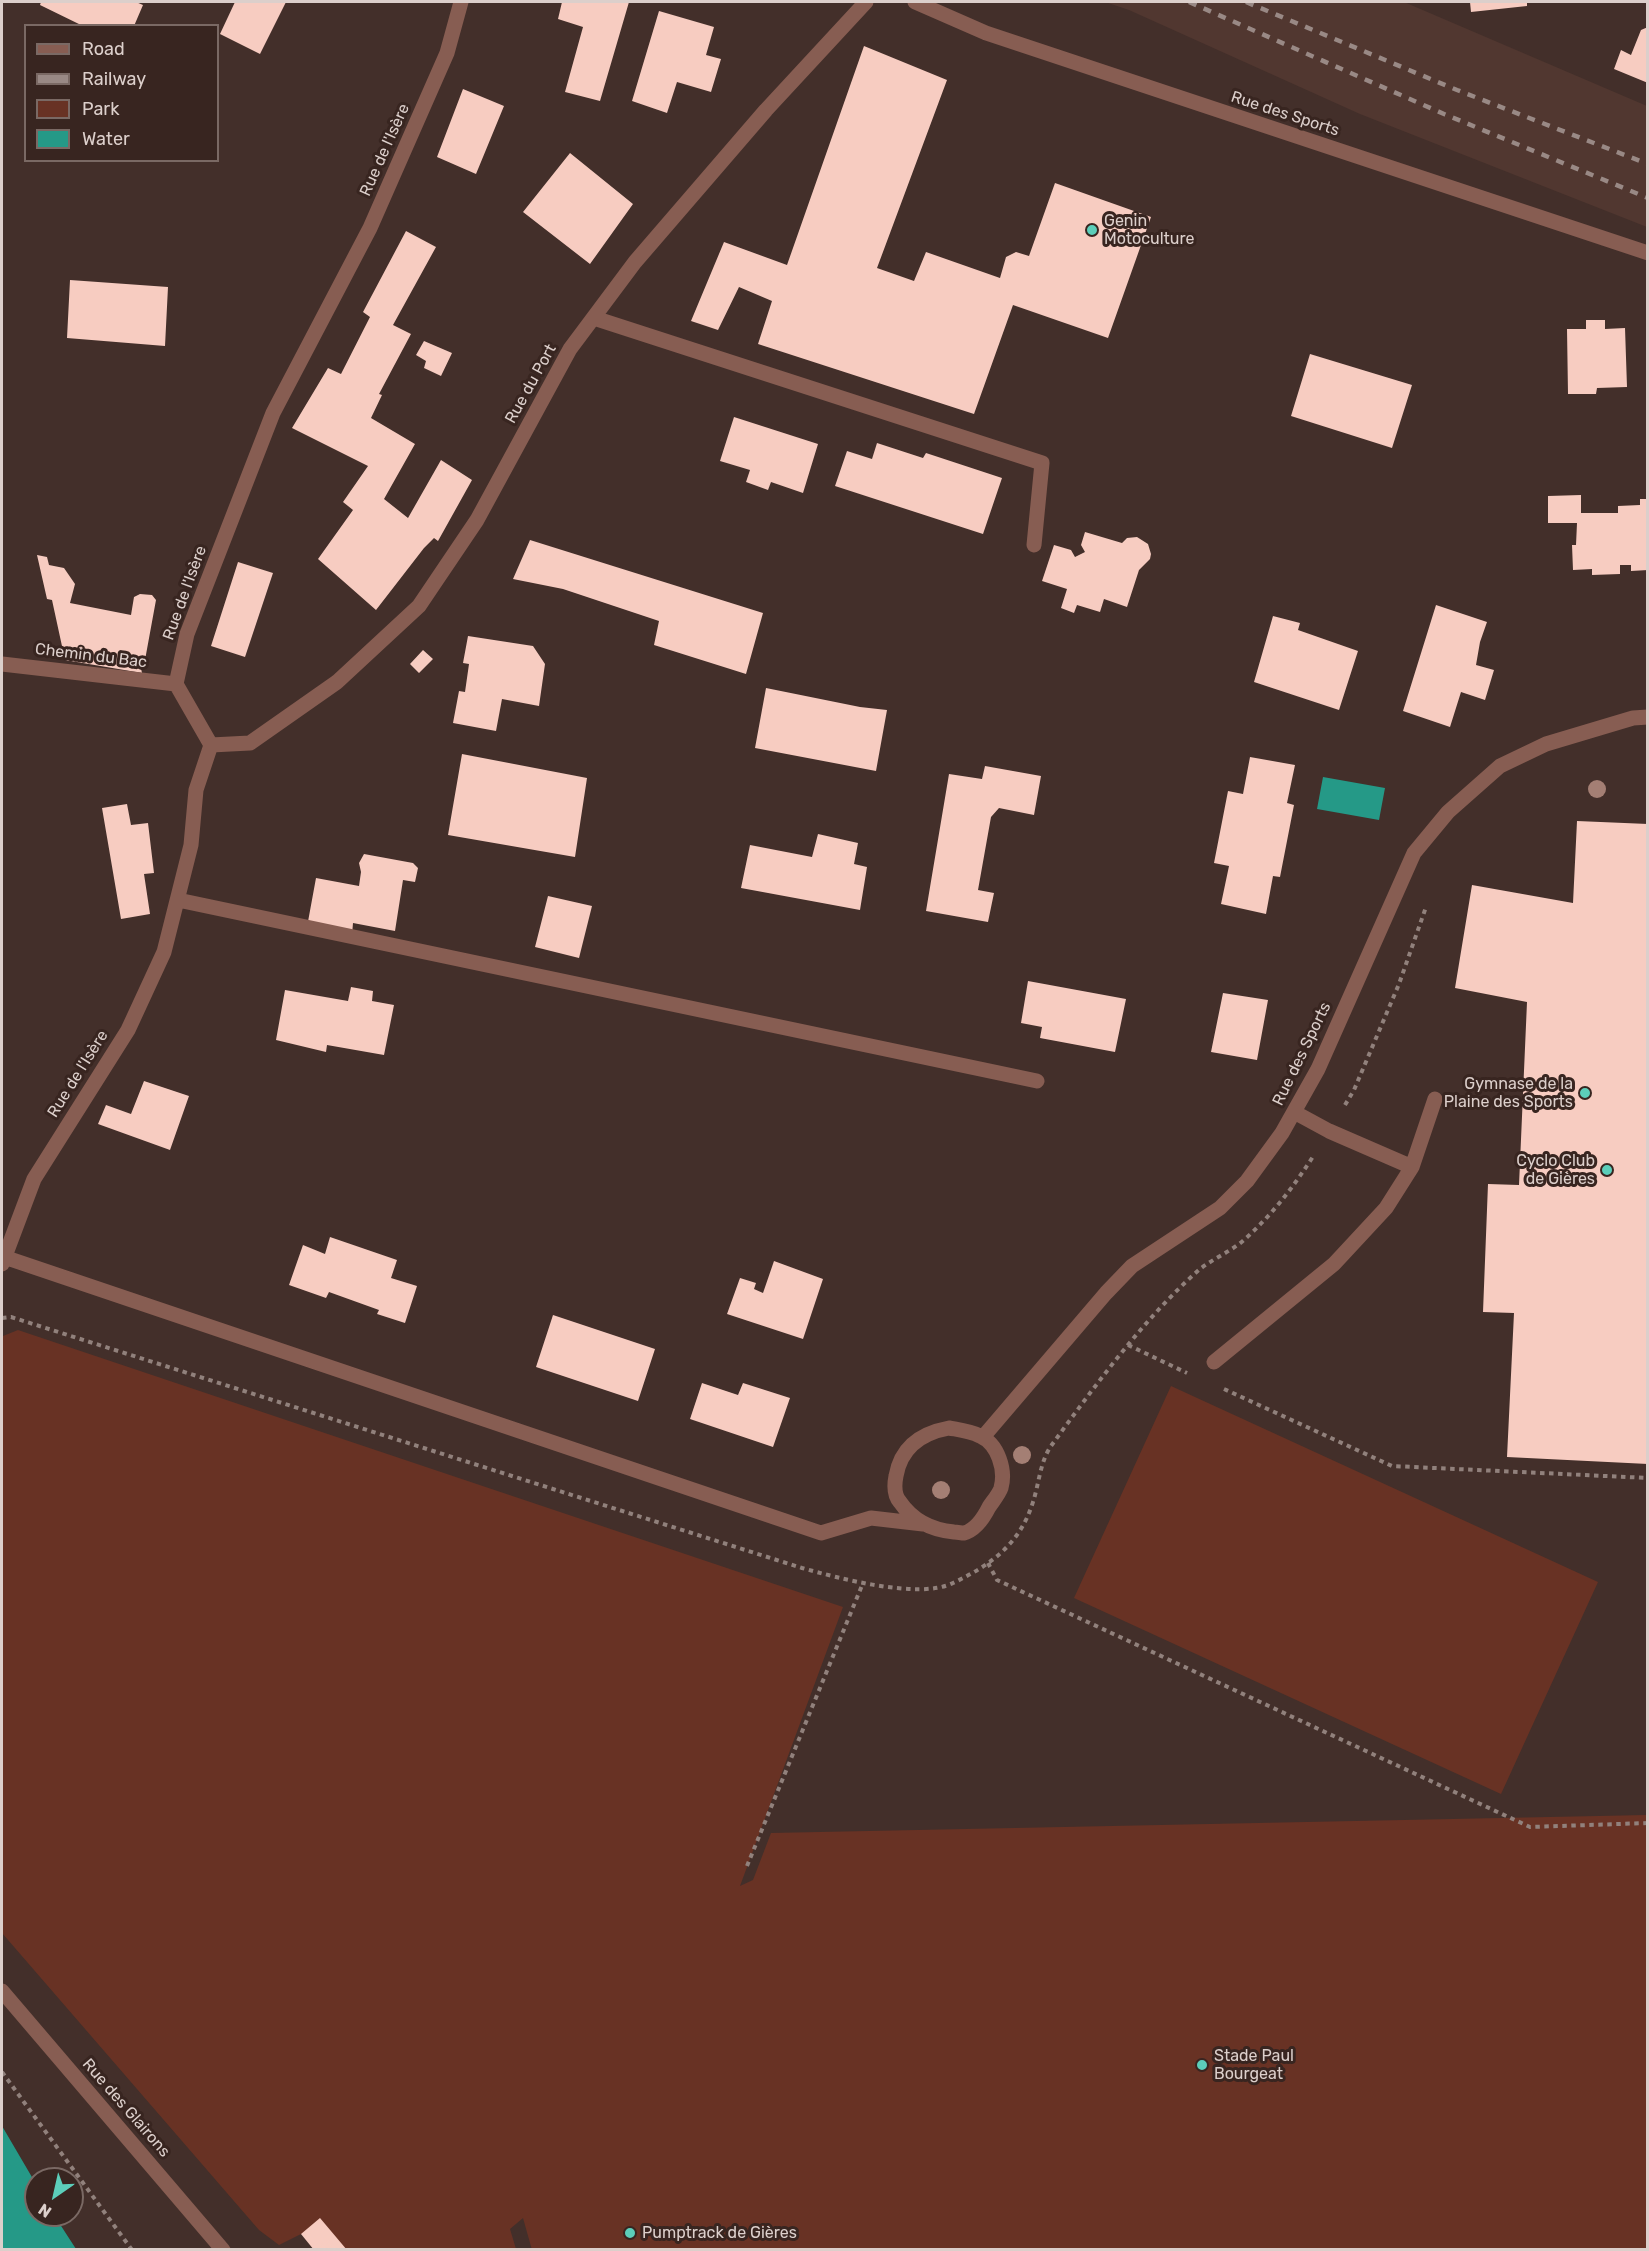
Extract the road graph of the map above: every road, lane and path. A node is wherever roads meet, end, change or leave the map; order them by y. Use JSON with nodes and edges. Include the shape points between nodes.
{"nodes":[{"id":1,"x":460,"y":2,"type":"edge"},
{"id":2,"x":866,"y":2,"type":"edge"},
{"id":3,"x":915,"y":2,"type":"edge"},
{"id":4,"x":1647,"y":253,"type":"edge"},
{"id":5,"x":594,"y":318,"type":"junction"},
{"id":6,"x":1034,"y":545,"type":"dead end"},
{"id":7,"x":2,"y":664,"type":"edge"},
{"id":8,"x":176,"y":684,"type":"junction"},
{"id":9,"x":1647,"y":717,"type":"edge"},
{"id":10,"x":211,"y":745,"type":"junction"},
{"id":11,"x":178,"y":900,"type":"junction"},
{"id":12,"x":1037,"y":1081,"type":"dead end"},
{"id":13,"x":1435,"y":1099,"type":"dead end"},
{"id":14,"x":1294,"y":1112,"type":"junction"},
{"id":15,"x":1412,"y":1167,"type":"junction"},
{"id":16,"x":3,"y":1260,"type":"edge"},
{"id":17,"x":1128,"y":1345,"type":"dead end"},
{"id":18,"x":1214,"y":1362,"type":"dead end"},
{"id":19,"x":1192,"y":1375,"type":"dead end"},
{"id":20,"x":1215,"y":1385,"type":"dead end"},
{"id":21,"x":983,"y":1437,"type":"junction"},
{"id":22,"x":1647,"y":1478,"type":"edge"},
{"id":23,"x":923,"y":1524,"type":"junction"},
{"id":24,"x":988,"y":1563,"type":"dead end"},
{"id":25,"x":863,"y":1583,"type":"dead end"},
{"id":26,"x":1647,"y":1823,"type":"edge"},
{"id":27,"x":747,"y":1866,"type":"dead end"},
{"id":28,"x":2,"y":1991,"type":"edge"},
{"id":29,"x":2,"y":2072,"type":"edge"},
{"id":30,"x":132,"y":2250,"type":"edge"},
{"id":31,"x":223,"y":2250,"type":"edge"}],
"edges":[{"from":1,"to":8,"type":"street","name":"Rue de l'Isère","via":[[447,53],[370,228],[273,413],[187,634]]},
{"from":2,"to":5,"type":"street","name":"Rue du Port","via":[[750,128],[635,262]]},
{"from":3,"to":4,"type":"street","name":"Rue des Sports","via":[[986,33]]},
{"from":5,"to":6,"type":"street","via":[[1042,464]]},
{"from":5,"to":10,"type":"street","name":"Rue du Port","via":[[570,349],[477,520],[419,606],[337,682],[250,743]]},
{"from":7,"to":8,"type":"street","name":"Chemin du Bac"},
{"from":8,"to":10,"type":"street"},
{"from":9,"to":14,"type":"street","name":"Rue des Sports","via":[[1546,744],[1500,766],[1448,812],[1414,853],[1318,1070]]},
{"from":10,"to":11,"type":"street","name":"Rue de l'Isère","via":[[196,790],[191,845]]},
{"from":11,"to":12,"type":"street"},
{"from":11,"to":16,"type":"street","name":"Rue de l'Isère","via":[[164,952],[128,1030],[34,1179]]},
{"from":13,"to":15,"type":"street"},
{"from":14,"to":15,"type":"street"},
{"from":14,"to":21,"type":"street","name":"Rue des Sports","via":[[1246,1181],[1220,1208],[1132,1266]]},
{"from":15,"to":18,"type":"street","via":[[1386,1208],[1334,1264]]},
{"from":16,"to":23,"type":"street","via":[[821,1533],[871,1518]]},
{"from":17,"to":19,"type":"path"},
{"from":20,"to":22,"type":"path","via":[[1392,1466]]},
{"from":21,"to":23,"type":"street","via":[[997,1452],[1003,1471],[1001,1488],[981,1521],[964,1533]]},
{"from":21,"to":23,"type":"street","via":[[949,1428],[932,1431],[906,1450],[897,1471],[895,1496]]},
{"from":24,"to":26,"type":"path","via":[[997,1580],[1530,1827]]},
{"from":25,"to":27,"type":"path"},
{"from":28,"to":31,"type":"street","name":"Rue des Glairons"},
{"from":29,"to":30,"type":"path"}]}
